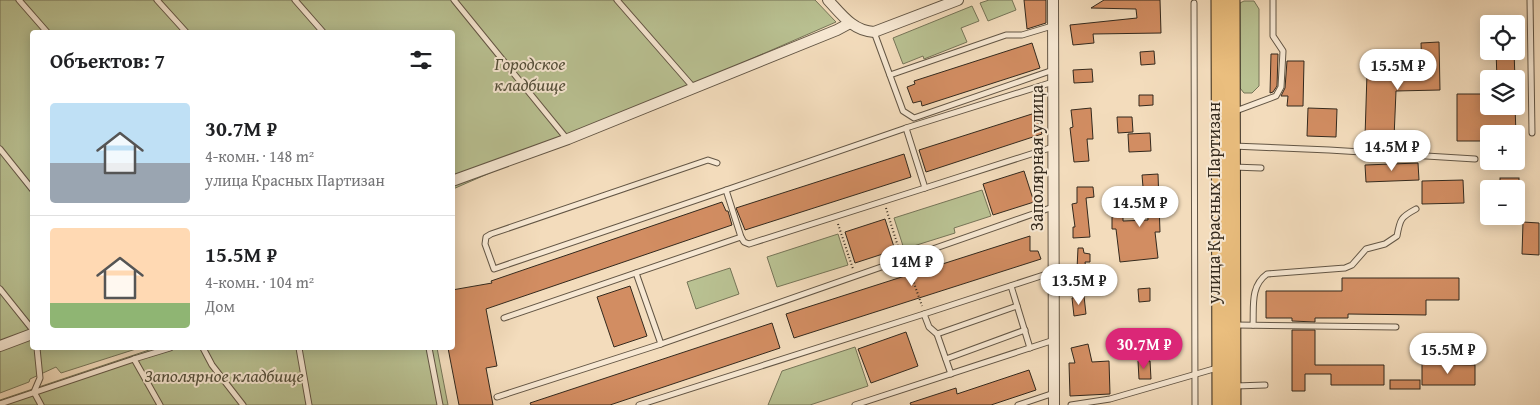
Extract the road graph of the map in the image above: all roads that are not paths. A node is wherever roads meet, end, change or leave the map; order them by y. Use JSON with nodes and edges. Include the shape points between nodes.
{"nodes":[{"id":1,"x":19,"y":0,"type":"edge"},
{"id":2,"x":157,"y":0,"type":"edge"},
{"id":3,"x":295,"y":0,"type":"edge"},
{"id":4,"x":454,"y":0,"type":"edge"},
{"id":5,"x":617,"y":0,"type":"edge"},
{"id":6,"x":828,"y":0,"type":"edge"},
{"id":7,"x":958,"y":0,"type":"edge"},
{"id":8,"x":1053,"y":0,"type":"edge"},
{"id":9,"x":1219,"y":0,"type":"edge"},
{"id":10,"x":1232,"y":0,"type":"edge"},
{"id":11,"x":1273,"y":0,"type":"edge"},
{"id":12,"x":1530,"y":0,"type":"edge"},
{"id":13,"x":1194,"y":2,"type":"dead end"},
{"id":14,"x":850,"y":23,"type":"junction"},
{"id":15,"x":1052,"y":26,"type":"junction"},
{"id":16,"x":45,"y":30,"type":"edge"},
{"id":17,"x":184,"y":30,"type":"edge"},
{"id":18,"x":321,"y":30,"type":"edge"},
{"id":19,"x":874,"y":32,"type":"junction"},
{"id":20,"x":1053,"y":70,"type":"junction"},
{"id":21,"x":890,"y":75,"type":"junction"},
{"id":22,"x":1053,"y":82,"type":"junction"},
{"id":23,"x":693,"y":87,"type":"junction"},
{"id":24,"x":1233,"y":112,"type":"junction"},
{"id":25,"x":906,"y":128,"type":"junction"},
{"id":26,"x":1532,"y":134,"type":"dead end"},
{"id":27,"x":568,"y":139,"type":"junction"},
{"id":28,"x":1233,"y":146,"type":"junction"},
{"id":29,"x":1053,"y":147,"type":"junction"},
{"id":30,"x":0,"y":149,"type":"edge"},
{"id":31,"x":1475,"y":159,"type":"dead end"},
{"id":32,"x":717,"y":163,"type":"dead end"},
{"id":33,"x":1233,"y":167,"type":"junction"},
{"id":34,"x":1261,"y":168,"type":"dead end"},
{"id":35,"x":455,"y":179,"type":"edge"},
{"id":36,"x":30,"y":186,"type":"edge"},
{"id":37,"x":925,"y":188,"type":"junction"},
{"id":38,"x":726,"y":190,"type":"junction"},
{"id":39,"x":1053,"y":207,"type":"junction"},
{"id":40,"x":1416,"y":209,"type":"dead end"},
{"id":41,"x":741,"y":237,"type":"junction"},
{"id":42,"x":1054,"y":272,"type":"junction"},
{"id":43,"x":636,"y":273,"type":"junction"},
{"id":44,"x":1011,"y":286,"type":"junction"},
{"id":45,"x":0,"y":289,"type":"edge"},
{"id":46,"x":1017,"y":306,"type":"junction"},
{"id":47,"x":924,"y":314,"type":"junction"},
{"id":48,"x":504,"y":318,"type":"dead end"},
{"id":49,"x":1233,"y":325,"type":"junction"},
{"id":50,"x":30,"y":326,"type":"edge"},
{"id":51,"x":1253,"y":326,"type":"junction"},
{"id":52,"x":1396,"y":327,"type":"dead end"},
{"id":53,"x":1025,"y":330,"type":"junction"},
{"id":54,"x":937,"y":334,"type":"junction"},
{"id":55,"x":30,"y":335,"type":"edge"},
{"id":56,"x":1054,"y":340,"type":"junction"},
{"id":57,"x":661,"y":344,"type":"junction"},
{"id":58,"x":0,"y":346,"type":"edge"},
{"id":59,"x":1030,"y":348,"type":"junction"},
{"id":60,"x":37,"y":350,"type":"edge"},
{"id":61,"x":163,"y":350,"type":"edge"},
{"id":62,"x":204,"y":350,"type":"edge"},
{"id":63,"x":300,"y":350,"type":"edge"},
{"id":64,"x":429,"y":350,"type":"edge"},
{"id":65,"x":134,"y":359,"type":"junction"},
{"id":66,"x":946,"y":359,"type":"junction"},
{"id":67,"x":1220,"y":367,"type":"junction"},
{"id":68,"x":951,"y":374,"type":"junction"},
{"id":69,"x":1195,"y":374,"type":"junction"},
{"id":70,"x":1265,"y":385,"type":"dead end"},
{"id":71,"x":1233,"y":386,"type":"junction"},
{"id":72,"x":34,"y":392,"type":"junction"},
{"id":73,"x":1054,"y":393,"type":"junction"},
{"id":74,"x":498,"y":397,"type":"dead end"},
{"id":75,"x":0,"y":404,"type":"edge"},
{"id":76,"x":41,"y":405,"type":"edge"},
{"id":77,"x":160,"y":405,"type":"edge"},
{"id":78,"x":243,"y":405,"type":"edge"},
{"id":79,"x":309,"y":405,"type":"edge"},
{"id":80,"x":440,"y":405,"type":"edge"},
{"id":81,"x":639,"y":405,"type":"edge"},
{"id":82,"x":855,"y":405,"type":"edge"},
{"id":83,"x":1018,"y":405,"type":"edge"},
{"id":84,"x":1054,"y":405,"type":"edge"},
{"id":85,"x":1071,"y":405,"type":"edge"},
{"id":86,"x":1195,"y":405,"type":"edge"},
{"id":87,"x":1220,"y":405,"type":"edge"},
{"id":88,"x":1233,"y":405,"type":"edge"}],
"edges":[{"from":1,"to":16,"type":"lane"},
{"from":2,"to":17,"type":"lane"},
{"from":3,"to":18,"type":"lane"},
{"from":4,"to":27,"type":"lane"},
{"from":5,"to":23,"type":"lane"},
{"from":6,"to":14,"type":"street"},
{"from":7,"to":19,"type":"street"},
{"from":8,"to":15,"type":"street","name":"Заполярная улица"},
{"from":9,"to":67,"type":"main road","name":"улица Красных Партизан"},
{"from":10,"to":24,"type":"main road","name":"улица Красных Партизан"},
{"from":11,"to":24,"type":"lane","via":[[1273,36],[1283,52],[1281,87],[1276,96]]},
{"from":12,"to":26,"type":"lane"},
{"from":13,"to":69,"type":"lane"},
{"from":14,"to":19,"type":"street","via":[[864,32]]},
{"from":14,"to":23,"type":"street"},
{"from":15,"to":20,"type":"street","name":"Заполярная улица"},
{"from":15,"to":21,"type":"lane","via":[[1022,35],[1006,35]]},
{"from":19,"to":21,"type":"lane"},
{"from":20,"to":21,"type":"lane","via":[[914,118],[903,111]]},
{"from":20,"to":22,"type":"street","name":"Заполярная улица"},
{"from":22,"to":25,"type":"lane"},
{"from":22,"to":29,"type":"street","name":"Заполярная улица"},
{"from":23,"to":27,"type":"street"},
{"from":24,"to":28,"type":"main road","name":"улица Красных Партизан"},
{"from":25,"to":37,"type":"lane"},
{"from":25,"to":38,"type":"lane"},
{"from":27,"to":35,"type":"street"},
{"from":28,"to":31,"type":"lane"},
{"from":28,"to":33,"type":"main road","name":"улица Красных Партизан"},
{"from":29,"to":37,"type":"lane"},
{"from":29,"to":39,"type":"street","name":"Заполярная улица"},
{"from":30,"to":36,"type":"lane"},
{"from":32,"to":38,"type":"lane","via":[[708,160],[491,234],[486,237],[485,244],[494,269]]},
{"from":33,"to":34,"type":"lane"},
{"from":33,"to":49,"type":"main road","name":"улица Красных Партизан"},
{"from":37,"to":41,"type":"lane","via":[[753,244],[744,242]]},
{"from":38,"to":41,"type":"lane"},
{"from":39,"to":42,"type":"street","name":"Заполярная улица"},
{"from":39,"to":57,"type":"lane"},
{"from":40,"to":51,"type":"lane","via":[[1404,215],[1397,236],[1385,244],[1366,249],[1352,265],[1266,274],[1259,279],[1255,288]]},
{"from":41,"to":43,"type":"lane"},
{"from":42,"to":44,"type":"lane"},
{"from":42,"to":56,"type":"street","name":"Заполярная улица"},
{"from":43,"to":48,"type":"lane"},
{"from":43,"to":57,"type":"lane"},
{"from":44,"to":46,"type":"lane"},
{"from":44,"to":47,"type":"lane"},
{"from":45,"to":50,"type":"lane"},
{"from":46,"to":53,"type":"lane"},
{"from":46,"to":54,"type":"lane"},
{"from":47,"to":54,"type":"lane","via":[[929,327]]},
{"from":47,"to":81,"type":"lane"},
{"from":49,"to":51,"type":"lane"},
{"from":49,"to":71,"type":"main road","name":"улица Красных Партизан"},
{"from":51,"to":52,"type":"lane"},
{"from":53,"to":59,"type":"lane"},
{"from":53,"to":66,"type":"lane"},
{"from":54,"to":66,"type":"lane"},
{"from":55,"to":58,"type":"street"},
{"from":56,"to":59,"type":"lane"},
{"from":56,"to":73,"type":"street","name":"Заполярная улица"},
{"from":57,"to":74,"type":"lane"},
{"from":59,"to":68,"type":"lane"},
{"from":60,"to":72,"type":"lane","via":[[40,378]]},
{"from":61,"to":65,"type":"lane"},
{"from":62,"to":78,"type":"lane"},
{"from":63,"to":79,"type":"lane"},
{"from":64,"to":80,"type":"lane"},
{"from":65,"to":72,"type":"lane"},
{"from":65,"to":77,"type":"lane"},
{"from":66,"to":68,"type":"lane"},
{"from":67,"to":69,"type":"lane"},
{"from":67,"to":87,"type":"main road","name":"улица Красных Партизан"},
{"from":68,"to":82,"type":"lane"},
{"from":69,"to":85,"type":"lane","via":[[1110,399]]},
{"from":69,"to":86,"type":"lane"},
{"from":70,"to":71,"type":"lane"},
{"from":71,"to":88,"type":"main road","name":"улица Красных Партизан"},
{"from":72,"to":75,"type":"lane"},
{"from":72,"to":76,"type":"lane"},
{"from":73,"to":83,"type":"lane"},
{"from":73,"to":84,"type":"street","name":"Заполярная улица"}]}
